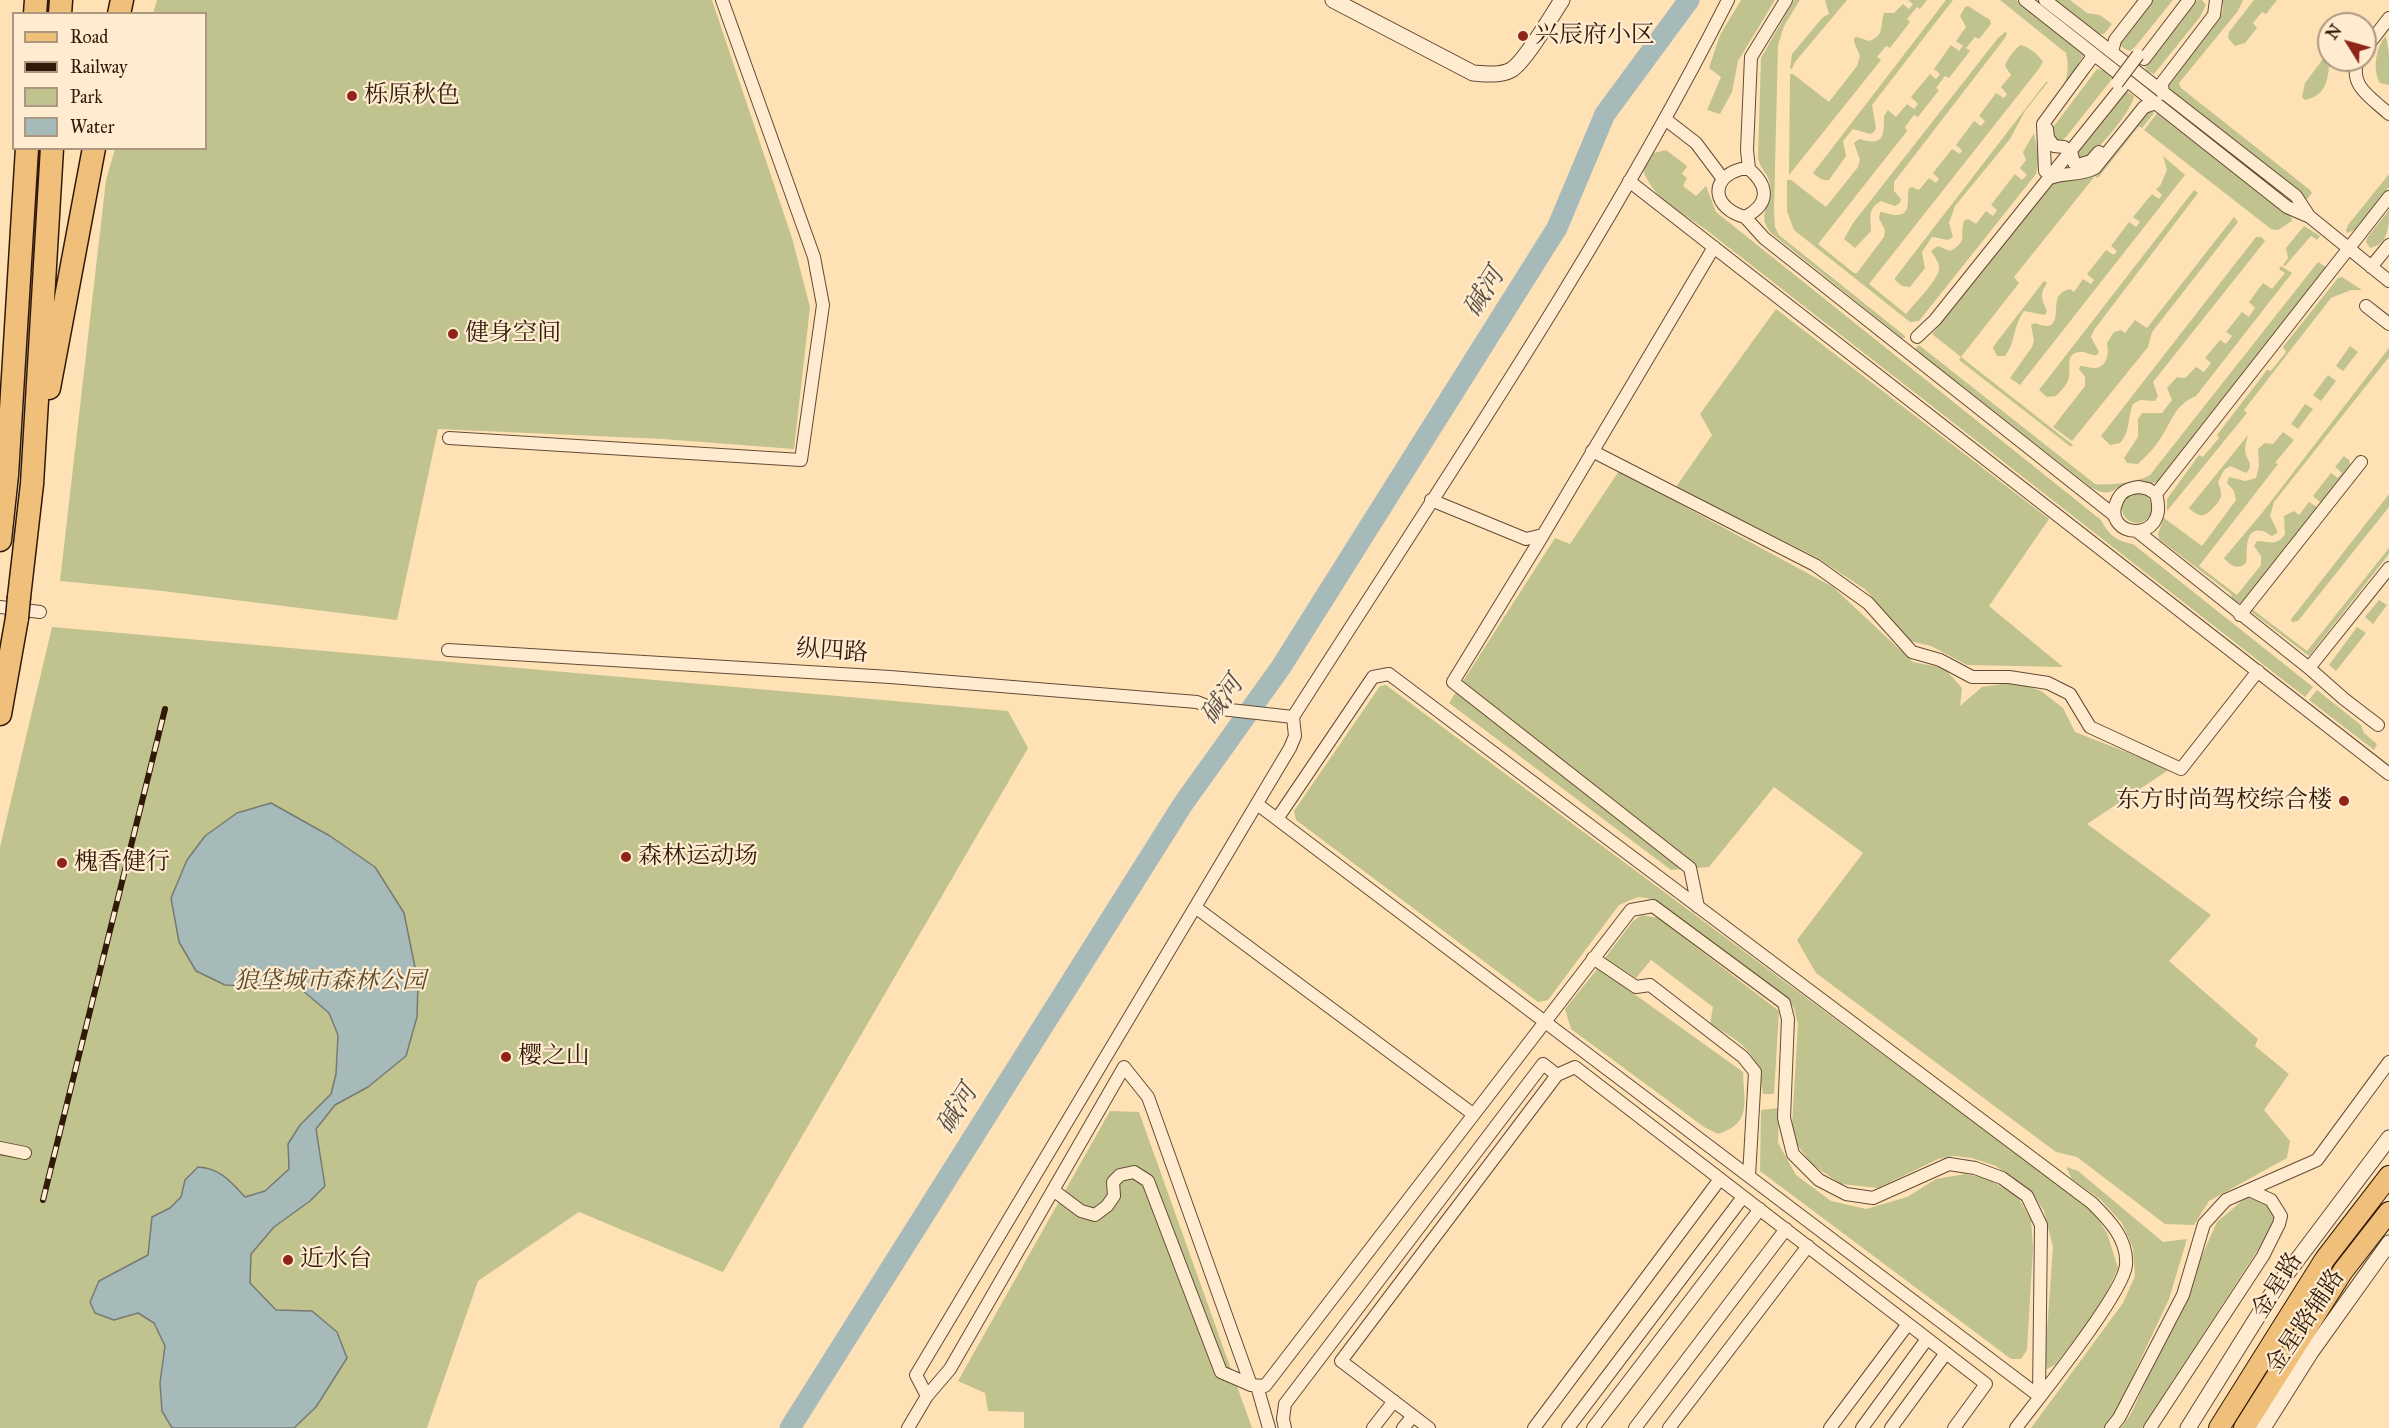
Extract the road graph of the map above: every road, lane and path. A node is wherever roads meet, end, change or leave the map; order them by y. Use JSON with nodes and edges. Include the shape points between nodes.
{"nodes":[{"id":1,"x":722,"y":0,"type":"edge"},
{"id":2,"x":1333,"y":0,"type":"edge"},
{"id":3,"x":1562,"y":0,"type":"edge"},
{"id":4,"x":1728,"y":0,"type":"edge"},
{"id":5,"x":1786,"y":0,"type":"edge"},
{"id":6,"x":2025,"y":0,"type":"edge"},
{"id":7,"x":2045,"y":0,"type":"edge"},
{"id":8,"x":2139,"y":0,"type":"edge"},
{"id":9,"x":2146,"y":0,"type":"edge"},
{"id":10,"x":2180,"y":0,"type":"edge"},
{"id":11,"x":2189,"y":0,"type":"edge"},
{"id":12,"x":2210,"y":0,"type":"edge"},
{"id":13,"x":2216,"y":0,"type":"edge"},
{"id":14,"x":2389,"y":18,"type":"edge"},
{"id":15,"x":2377,"y":34,"type":"edge"},
{"id":16,"x":2100,"y":42,"type":"junction"},
{"id":17,"x":2091,"y":52,"type":"junction"},
{"id":18,"x":2112,"y":52,"type":"junction"},
{"id":19,"x":2141,"y":57,"type":"junction"},
{"id":20,"x":2105,"y":63,"type":"junction"},
{"id":21,"x":2355,"y":72,"type":"edge"},
{"id":22,"x":2146,"y":89,"type":"junction"},
{"id":23,"x":2160,"y":99,"type":"junction"},
{"id":24,"x":2389,"y":114,"type":"edge"},
{"id":25,"x":1665,"y":119,"type":"junction"},
{"id":26,"x":2067,"y":149,"type":"junction"},
{"id":27,"x":27,"y":150,"type":"edge"},
{"id":28,"x":52,"y":150,"type":"edge"},
{"id":29,"x":94,"y":150,"type":"edge"},
{"id":30,"x":1749,"y":169,"type":"junction"},
{"id":31,"x":2047,"y":175,"type":"junction"},
{"id":32,"x":1723,"y":179,"type":"junction"},
{"id":33,"x":1629,"y":181,"type":"junction"},
{"id":34,"x":2389,"y":197,"type":"edge"},
{"id":35,"x":1745,"y":217,"type":"junction"},
{"id":36,"x":2389,"y":245,"type":"edge"},
{"id":37,"x":1714,"y":247,"type":"junction"},
{"id":38,"x":2348,"y":249,"type":"junction"},
{"id":39,"x":2372,"y":267,"type":"junction"},
{"id":40,"x":2389,"y":281,"type":"edge"},
{"id":41,"x":2366,"y":306,"type":"dead end"},
{"id":42,"x":2389,"y":324,"type":"edge"},
{"id":43,"x":0,"y":377,"type":"edge"},
{"id":44,"x":449,"y":438,"type":"dead end"},
{"id":45,"x":1592,"y":451,"type":"junction"},
{"id":46,"x":2361,"y":462,"type":"dead end"},
{"id":47,"x":8,"y":475,"type":"junction"},
{"id":48,"x":32,"y":484,"type":"junction"},
{"id":49,"x":2156,"y":494,"type":"junction"},
{"id":50,"x":1431,"y":500,"type":"junction"},
{"id":51,"x":2115,"y":515,"type":"junction"},
{"id":52,"x":2138,"y":532,"type":"junction"},
{"id":53,"x":1543,"y":535,"type":"junction"},
{"id":54,"x":0,"y":540,"type":"edge"},
{"id":55,"x":2389,"y":568,"type":"edge"},
{"id":56,"x":12,"y":607,"type":"edge"},
{"id":57,"x":40,"y":612,"type":"dead end"},
{"id":58,"x":2241,"y":615,"type":"junction"},
{"id":59,"x":448,"y":650,"type":"dead end"},
{"id":60,"x":2309,"y":668,"type":"junction"},
{"id":61,"x":2258,"y":671,"type":"junction"},
{"id":62,"x":0,"y":714,"type":"edge"},
{"id":63,"x":1293,"y":717,"type":"junction"},
{"id":64,"x":2378,"y":725,"type":"dead end"},
{"id":65,"x":2389,"y":774,"type":"edge"},
{"id":66,"x":1257,"y":804,"type":"junction"},
{"id":67,"x":1277,"y":819,"type":"junction"},
{"id":68,"x":1195,"y":907,"type":"junction"},
{"id":69,"x":1698,"y":907,"type":"junction"},
{"id":70,"x":1593,"y":958,"type":"junction"},
{"id":71,"x":1544,"y":1021,"type":"junction"},
{"id":72,"x":2389,"y":1062,"type":"edge"},
{"id":73,"x":1557,"y":1075,"type":"junction"},
{"id":74,"x":1473,"y":1114,"type":"junction"},
{"id":75,"x":2389,"y":1138,"type":"edge"},
{"id":76,"x":0,"y":1148,"type":"edge"},
{"id":77,"x":25,"y":1153,"type":"dead end"},
{"id":78,"x":1749,"y":1176,"type":"junction"},
{"id":79,"x":2389,"y":1176,"type":"edge"},
{"id":80,"x":1720,"y":1179,"type":"junction"},
{"id":81,"x":1053,"y":1190,"type":"junction"},
{"id":82,"x":2249,"y":1190,"type":"junction"},
{"id":83,"x":1743,"y":1197,"type":"junction"},
{"id":84,"x":1760,"y":1209,"type":"junction"},
{"id":85,"x":2389,"y":1212,"type":"edge"},
{"id":86,"x":1786,"y":1229,"type":"junction"},
{"id":87,"x":2389,"y":1243,"type":"edge"},
{"id":88,"x":1808,"y":1246,"type":"junction"},
{"id":89,"x":1908,"y":1324,"type":"junction"},
{"id":90,"x":1927,"y":1339,"type":"junction"},
{"id":91,"x":1946,"y":1353,"type":"junction"},
{"id":92,"x":1254,"y":1385,"type":"junction"},
{"id":93,"x":927,"y":1396,"type":"junction"},
{"id":94,"x":2039,"y":1396,"type":"junction"},
{"id":95,"x":1394,"y":1401,"type":"junction"},
{"id":96,"x":1413,"y":1416,"type":"junction"},
{"id":97,"x":908,"y":1428,"type":"edge"},
{"id":98,"x":1269,"y":1428,"type":"edge"},
{"id":99,"x":1286,"y":1428,"type":"edge"},
{"id":100,"x":1373,"y":1428,"type":"edge"},
{"id":101,"x":1403,"y":1428,"type":"edge"},
{"id":102,"x":1429,"y":1428,"type":"edge"},
{"id":103,"x":1534,"y":1428,"type":"edge"},
{"id":104,"x":1569,"y":1428,"type":"edge"},
{"id":105,"x":1593,"y":1428,"type":"edge"},
{"id":106,"x":1635,"y":1428,"type":"edge"},
{"id":107,"x":1669,"y":1428,"type":"edge"},
{"id":108,"x":1830,"y":1428,"type":"edge"},
{"id":109,"x":1862,"y":1428,"type":"edge"},
{"id":110,"x":1891,"y":1428,"type":"edge"},
{"id":111,"x":1954,"y":1428,"type":"edge"},
{"id":112,"x":2016,"y":1428,"type":"edge"},
{"id":113,"x":2111,"y":1428,"type":"edge"},
{"id":114,"x":2150,"y":1428,"type":"edge"},
{"id":115,"x":2188,"y":1428,"type":"edge"},
{"id":116,"x":2219,"y":1428,"type":"edge"},
{"id":117,"x":2244,"y":1428,"type":"edge"},
{"id":118,"x":2263,"y":1428,"type":"edge"}],
"edges":[{"from":1,"to":44,"type":"street","via":[[814,257],[823,305],[801,460]]},
{"from":2,"to":3,"type":"street","via":[[1473,73],[1496,74],[1512,69]]},
{"from":4,"to":25,"type":"street"},
{"from":5,"to":30,"type":"street","via":[[1751,57]]},
{"from":6,"to":17,"type":"street"},
{"from":7,"to":16,"type":"street"},
{"from":8,"to":16,"type":"street"},
{"from":9,"to":18,"type":"street","via":[[2115,40]]},
{"from":10,"to":19,"type":"street"},
{"from":11,"to":19,"type":"street"},
{"from":12,"to":22,"type":"street","via":[[2208,13]]},
{"from":13,"to":23,"type":"street","via":[[2214,15],[2162,83]]},
{"from":14,"to":15,"type":"street"},
{"from":16,"to":18,"type":"street"},
{"from":17,"to":20,"type":"street"},
{"from":17,"to":31,"type":"street","via":[[2091,58],[2043,124]]},
{"from":18,"to":22,"type":"street"},
{"from":19,"to":26,"type":"street"},
{"from":20,"to":22,"type":"street"},
{"from":20,"to":26,"type":"street","via":[[2096,63],[2051,120],[2048,138],[2054,146]]},
{"from":21,"to":24,"type":"street","via":[[2360,89]]},
{"from":22,"to":23,"type":"street"},
{"from":22,"to":26,"type":"street","via":[[2091,161],[2078,165]]},
{"from":23,"to":31,"type":"street","via":[[2144,107],[2095,168],[2083,173]]},
{"from":23,"to":38,"type":"street","via":[[2296,196],[2310,217]]},
{"from":25,"to":32,"type":"street","via":[[1696,143]]},
{"from":25,"to":33,"type":"street"},
{"from":26,"to":31,"type":"street"},
{"from":27,"to":47,"type":"highway"},
{"from":28,"to":48,"type":"highway"},
{"from":29,"to":48,"type":"highway"},
{"from":30,"to":32,"type":"street","via":[[1730,172]]},
{"from":30,"to":35,"type":"street","via":[[1762,183],[1764,193],[1757,211]]},
{"from":31,"to":31,"type":"street","via":[[1929,317],[1917,337],[1935,320]]},
{"from":32,"to":35,"type":"street","via":[[1718,192],[1720,201],[1728,211]]},
{"from":33,"to":37,"type":"street"},
{"from":33,"to":50,"type":"street"},
{"from":34,"to":38,"type":"street"},
{"from":35,"to":51,"type":"street","via":[[1764,238]]},
{"from":36,"to":39,"type":"street"},
{"from":37,"to":45,"type":"street"},
{"from":37,"to":61,"type":"street"},
{"from":38,"to":39,"type":"street"},
{"from":38,"to":49,"type":"street"},
{"from":39,"to":40,"type":"street"},
{"from":41,"to":42,"type":"street"},
{"from":43,"to":47,"type":"highway"},
{"from":45,"to":53,"type":"street"},
{"from":45,"to":61,"type":"street","via":[[1815,565],[1868,603],[1912,652],[1940,660],[1972,677],[2048,683],[2070,693],[2090,727],[2181,769]]},
{"from":46,"to":58,"type":"street"},
{"from":47,"to":54,"type":"highway"},
{"from":48,"to":56,"type":"highway"},
{"from":49,"to":51,"type":"street","via":[[2139,487],[2125,491],[2115,504]]},
{"from":49,"to":52,"type":"street","via":[[2159,509],[2154,522]]},
{"from":50,"to":53,"type":"street","via":[[1526,539]]},
{"from":50,"to":63,"type":"street"},
{"from":51,"to":52,"type":"street","via":[[2123,529]]},
{"from":52,"to":58,"type":"street"},
{"from":53,"to":69,"type":"street","via":[[1454,682],[1690,868]]},
{"from":55,"to":60,"type":"street"},
{"from":56,"to":57,"type":"street"},
{"from":56,"to":62,"type":"highway"},
{"from":58,"to":60,"type":"street"},
{"from":59,"to":63,"type":"street","name":"纵四路","via":[[890,677],[1197,702],[1212,708]]},
{"from":60,"to":64,"type":"street"},
{"from":61,"to":65,"type":"street"},
{"from":63,"to":66,"type":"street","via":[[1295,736]]},
{"from":66,"to":67,"type":"street"},
{"from":66,"to":68,"type":"street"},
{"from":67,"to":69,"type":"street","via":[[1373,677],[1389,674]]},
{"from":67,"to":71,"type":"street"},
{"from":68,"to":74,"type":"street"},
{"from":68,"to":93,"type":"street","via":[[916,1375]]},
{"from":69,"to":94,"type":"street","via":[[2092,1203],[2112,1224],[2122,1241],[2126,1266],[2115,1294]]},
{"from":70,"to":71,"type":"street"},
{"from":70,"to":78,"type":"street","via":[[1636,987],[1650,985],[1743,1057],[1755,1072]]},
{"from":70,"to":94,"type":"street","via":[[1631,910],[1653,906],[1784,1004],[1788,1019],[1784,1118],[1793,1154],[1819,1180],[1846,1194],[1873,1198],[1949,1164],[1976,1168],[2002,1178],[2027,1196],[2041,1225]]},
{"from":71,"to":74,"type":"street"},
{"from":71,"to":78,"type":"street"},
{"from":72,"to":82,"type":"street","via":[[2317,1160]]},
{"from":73,"to":80,"type":"street","via":[[1575,1067]]},
{"from":73,"to":95,"type":"street","via":[[1341,1361]]},
{"from":73,"to":99,"type":"street","via":[[1543,1064],[1285,1404]]},
{"from":74,"to":92,"type":"street","via":[[1265,1386]]},
{"from":75,"to":115,"type":"street","name":"金星路辅路","via":[[2273,1292]]},
{"from":76,"to":77,"type":"street"},
{"from":78,"to":94,"type":"street"},
{"from":79,"to":116,"type":"main road","name":"金星路","via":[[2325,1259]]},
{"from":80,"to":83,"type":"street"},
{"from":80,"to":103,"type":"street"},
{"from":81,"to":92,"type":"street","via":[[1081,1211],[1095,1215],[1114,1196],[1113,1182],[1120,1175],[1134,1172],[1148,1181],[1221,1372]]},
{"from":81,"to":92,"type":"street","via":[[1124,1067],[1148,1097]]},
{"from":81,"to":93,"type":"street","via":[[950,1369]]},
{"from":82,"to":113,"type":"street","via":[[2226,1200],[2204,1224],[2182,1295]]},
{"from":82,"to":114,"type":"street","via":[[2271,1200],[2281,1216],[2279,1224],[2263,1256]]},
{"from":83,"to":84,"type":"street"},
{"from":83,"to":104,"type":"street"},
{"from":84,"to":86,"type":"street"},
{"from":84,"to":105,"type":"street"},
{"from":85,"to":117,"type":"main road","via":[[2343,1270]]},
{"from":86,"to":88,"type":"street"},
{"from":86,"to":106,"type":"street"},
{"from":87,"to":118,"type":"street","name":"金星路辅路","via":[[2311,1352]]},
{"from":88,"to":89,"type":"street"},
{"from":88,"to":107,"type":"street"},
{"from":89,"to":90,"type":"street"},
{"from":89,"to":108,"type":"street"},
{"from":90,"to":91,"type":"street"},
{"from":90,"to":109,"type":"street"},
{"from":91,"to":110,"type":"street"},
{"from":91,"to":111,"type":"street","via":[[1986,1384]]},
{"from":92,"to":98,"type":"street"},
{"from":93,"to":97,"type":"street"},
{"from":94,"to":112,"type":"street"},
{"from":95,"to":96,"type":"street"},
{"from":95,"to":100,"type":"street"},
{"from":96,"to":101,"type":"street"},
{"from":96,"to":102,"type":"street"}]}
